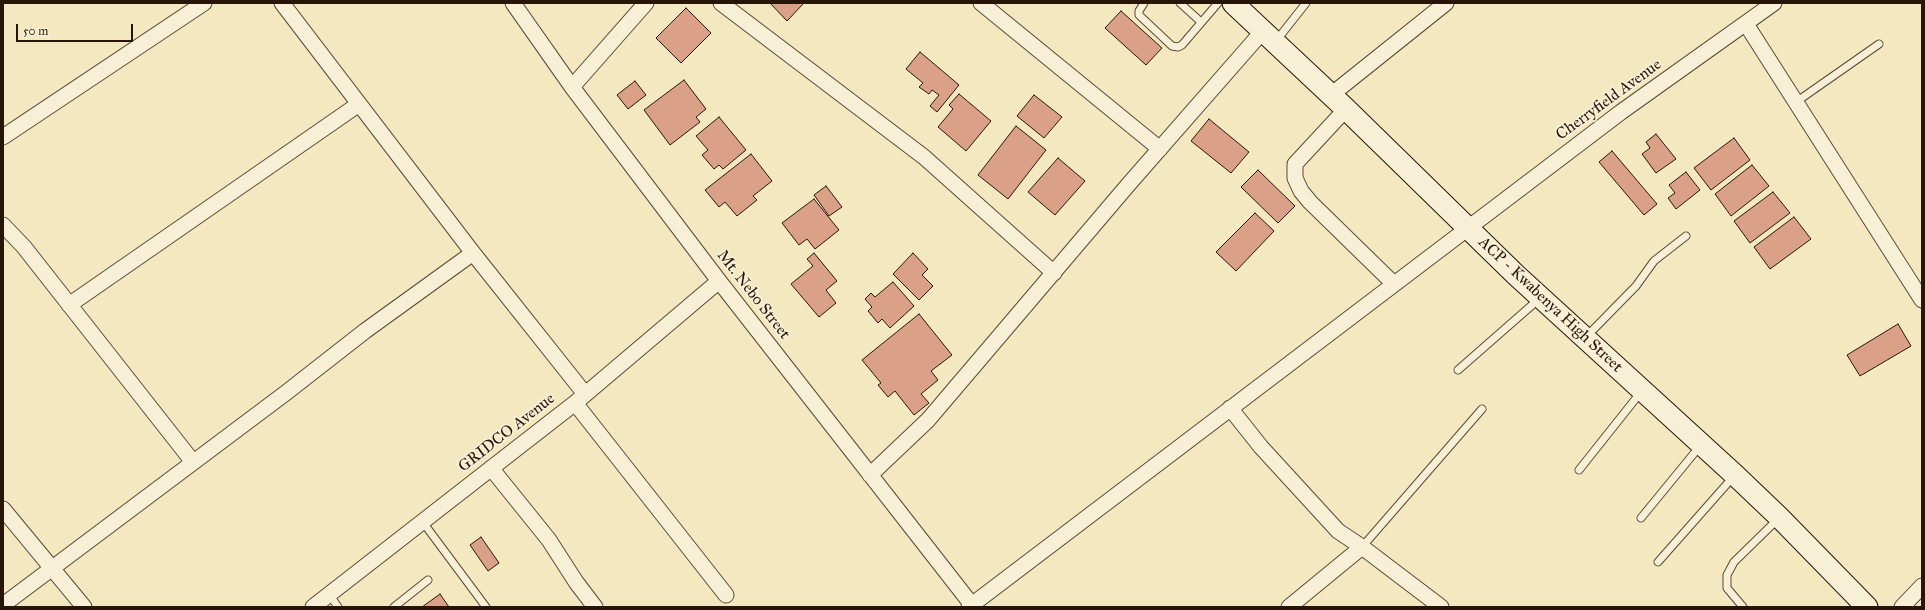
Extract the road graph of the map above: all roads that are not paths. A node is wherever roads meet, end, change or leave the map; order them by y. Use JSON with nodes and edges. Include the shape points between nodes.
{"nodes":[{"id":1,"x":204,"y":3,"type":"edge"},
{"id":2,"x":282,"y":3,"type":"edge"},
{"id":3,"x":512,"y":3,"type":"edge"},
{"id":4,"x":646,"y":3,"type":"edge"},
{"id":5,"x":721,"y":3,"type":"edge"},
{"id":6,"x":981,"y":3,"type":"edge"},
{"id":7,"x":1144,"y":3,"type":"edge"},
{"id":8,"x":1180,"y":3,"type":"edge"},
{"id":9,"x":1218,"y":3,"type":"edge"},
{"id":10,"x":1233,"y":3,"type":"edge"},
{"id":11,"x":1774,"y":3,"type":"edge"},
{"id":12,"x":1302,"y":5,"type":"edge"},
{"id":13,"x":1439,"y":5,"type":"edge"},
{"id":14,"x":1201,"y":22,"type":"junction"},
{"id":15,"x":1746,"y":24,"type":"junction"},
{"id":16,"x":1269,"y":38,"type":"junction"},
{"id":17,"x":1879,"y":44,"type":"dead end"},
{"id":18,"x":572,"y":87,"type":"junction"},
{"id":19,"x":1331,"y":95,"type":"junction"},
{"id":20,"x":1796,"y":102,"type":"junction"},
{"id":21,"x":359,"y":104,"type":"junction"},
{"id":22,"x":1346,"y":109,"type":"junction"},
{"id":23,"x":3,"y":137,"type":"edge"},
{"id":24,"x":1160,"y":148,"type":"junction"},
{"id":25,"x":3,"y":225,"type":"edge"},
{"id":26,"x":1467,"y":228,"type":"junction"},
{"id":27,"x":1686,"y":236,"type":"dead end"},
{"id":28,"x":473,"y":253,"type":"junction"},
{"id":29,"x":1054,"y":273,"type":"junction"},
{"id":30,"x":719,"y":280,"type":"junction"},
{"id":31,"x":1394,"y":284,"type":"junction"},
{"id":32,"x":1540,"y":298,"type":"junction"},
{"id":33,"x":1922,"y":300,"type":"edge"},
{"id":34,"x":69,"y":305,"type":"junction"},
{"id":35,"x":1584,"y":338,"type":"junction"},
{"id":36,"x":1458,"y":370,"type":"dead end"},
{"id":37,"x":1642,"y":390,"type":"junction"},
{"id":38,"x":580,"y":398,"type":"junction"},
{"id":39,"x":1230,"y":408,"type":"junction"},
{"id":40,"x":1482,"y":409,"type":"dead end"},
{"id":41,"x":1702,"y":444,"type":"junction"},
{"id":42,"x":193,"y":462,"type":"junction"},
{"id":43,"x":491,"y":468,"type":"junction"},
{"id":44,"x":1579,"y":470,"type":"dead end"},
{"id":45,"x":1735,"y":474,"type":"junction"},
{"id":46,"x":870,"y":475,"type":"junction"},
{"id":47,"x":3,"y":509,"type":"edge"},
{"id":48,"x":1779,"y":517,"type":"junction"},
{"id":49,"x":1641,"y":518,"type":"dead end"},
{"id":50,"x":422,"y":522,"type":"junction"},
{"id":51,"x":1362,"y":546,"type":"junction"},
{"id":52,"x":1658,"y":562,"type":"dead end"},
{"id":53,"x":52,"y":569,"type":"junction"},
{"id":54,"x":428,"y":580,"type":"dead end"},
{"id":55,"x":1922,"y":586,"type":"edge"},
{"id":56,"x":329,"y":594,"type":"junction"},
{"id":57,"x":726,"y":595,"type":"dead end"},
{"id":58,"x":3,"y":605,"type":"edge"},
{"id":59,"x":971,"y":606,"type":"edge"},
{"id":60,"x":84,"y":607,"type":"edge"},
{"id":61,"x":313,"y":607,"type":"edge"},
{"id":62,"x":338,"y":607,"type":"edge"},
{"id":63,"x":394,"y":607,"type":"edge"},
{"id":64,"x":486,"y":607,"type":"edge"},
{"id":65,"x":595,"y":607,"type":"edge"},
{"id":66,"x":1289,"y":607,"type":"edge"},
{"id":67,"x":1441,"y":607,"type":"edge"},
{"id":68,"x":1743,"y":607,"type":"edge"},
{"id":69,"x":1867,"y":607,"type":"edge"},
{"id":70,"x":1902,"y":607,"type":"edge"}],
"edges":[{"from":1,"to":23,"type":"street"},
{"from":2,"to":21,"type":"street"},
{"from":3,"to":18,"type":"street","name":"Mt. Nebo Street"},
{"from":4,"to":18,"type":"street"},
{"from":5,"to":29,"type":"street","via":[[924,157]]},
{"from":6,"to":24,"type":"street"},
{"from":7,"to":14,"type":"lane","via":[[1139,15],[1172,46],[1182,45]]},
{"from":8,"to":14,"type":"lane"},
{"from":9,"to":14,"type":"lane"},
{"from":10,"to":16,"type":"main road","name":"ACP - Kwabenya High Street"},
{"from":11,"to":15,"type":"street","name":"Cherryfield Avenue"},
{"from":12,"to":16,"type":"lane"},
{"from":13,"to":19,"type":"street"},
{"from":15,"to":20,"type":"street"},
{"from":15,"to":26,"type":"street","name":"Cherryfield Avenue","via":[[1621,112]]},
{"from":16,"to":19,"type":"main road","name":"ACP - Kwabenya High Street"},
{"from":16,"to":24,"type":"street"},
{"from":17,"to":20,"type":"lane"},
{"from":18,"to":30,"type":"street","name":"Mt. Nebo Street"},
{"from":19,"to":22,"type":"main road","name":"ACP - Kwabenya High Street"},
{"from":20,"to":33,"type":"street"},
{"from":21,"to":28,"type":"street"},
{"from":21,"to":34,"type":"street"},
{"from":22,"to":26,"type":"main road","name":"ACP - Kwabenya High Street"},
{"from":22,"to":31,"type":"street","via":[[1295,164],[1295,178],[1310,202]]},
{"from":24,"to":29,"type":"street"},
{"from":25,"to":34,"type":"street"},
{"from":26,"to":31,"type":"street","name":"Cherryfield Avenue"},
{"from":26,"to":32,"type":"main road","name":"ACP - Kwabenya High Street"},
{"from":27,"to":35,"type":"lane","via":[[1654,261],[1636,286]]},
{"from":28,"to":38,"type":"street"},
{"from":28,"to":42,"type":"street","via":[[365,331]]},
{"from":29,"to":46,"type":"street","via":[[928,420]]},
{"from":30,"to":38,"type":"street","name":"GRIDCO Avenue"},
{"from":30,"to":46,"type":"street","name":"Mt. Nebo Street"},
{"from":31,"to":39,"type":"street","name":"Cherryfield Avenue"},
{"from":32,"to":35,"type":"main road","name":"ACP - Kwabenya High Street"},
{"from":32,"to":36,"type":"lane"},
{"from":34,"to":42,"type":"street"},
{"from":35,"to":37,"type":"main road","name":"ACP - Kwabenya High Street"},
{"from":37,"to":41,"type":"main road","name":"ACP - Kwabenya High Street"},
{"from":37,"to":44,"type":"lane"},
{"from":38,"to":43,"type":"street","name":"GRIDCO Avenue"},
{"from":38,"to":57,"type":"street"},
{"from":39,"to":51,"type":"street","via":[[1319,513],[1338,531]]},
{"from":39,"to":59,"type":"street","name":"Cherryfield Avenue"},
{"from":40,"to":51,"type":"lane"},
{"from":41,"to":45,"type":"main road","name":"ACP - Kwabenya High Street"},
{"from":41,"to":49,"type":"lane"},
{"from":42,"to":53,"type":"street"},
{"from":43,"to":50,"type":"street","name":"GRIDCO Avenue"},
{"from":43,"to":65,"type":"street","via":[[549,540]]},
{"from":45,"to":48,"type":"main road","name":"ACP - Kwabenya High Street"},
{"from":45,"to":52,"type":"lane"},
{"from":46,"to":59,"type":"street","name":"Mt. Nebo Street"},
{"from":47,"to":53,"type":"street"},
{"from":48,"to":68,"type":"lane","via":[[1734,562],[1727,575],[1727,588]]},
{"from":48,"to":69,"type":"main road","name":"ACP - Kwabenya High Street"},
{"from":50,"to":56,"type":"street","name":"GRIDCO Avenue"},
{"from":50,"to":64,"type":"lane"},
{"from":51,"to":66,"type":"street"},
{"from":51,"to":67,"type":"street"},
{"from":53,"to":58,"type":"street"},
{"from":53,"to":60,"type":"street"},
{"from":54,"to":63,"type":"lane"},
{"from":55,"to":70,"type":"street"},
{"from":56,"to":61,"type":"street","name":"GRIDCO Avenue"},
{"from":56,"to":62,"type":"lane"}]}
